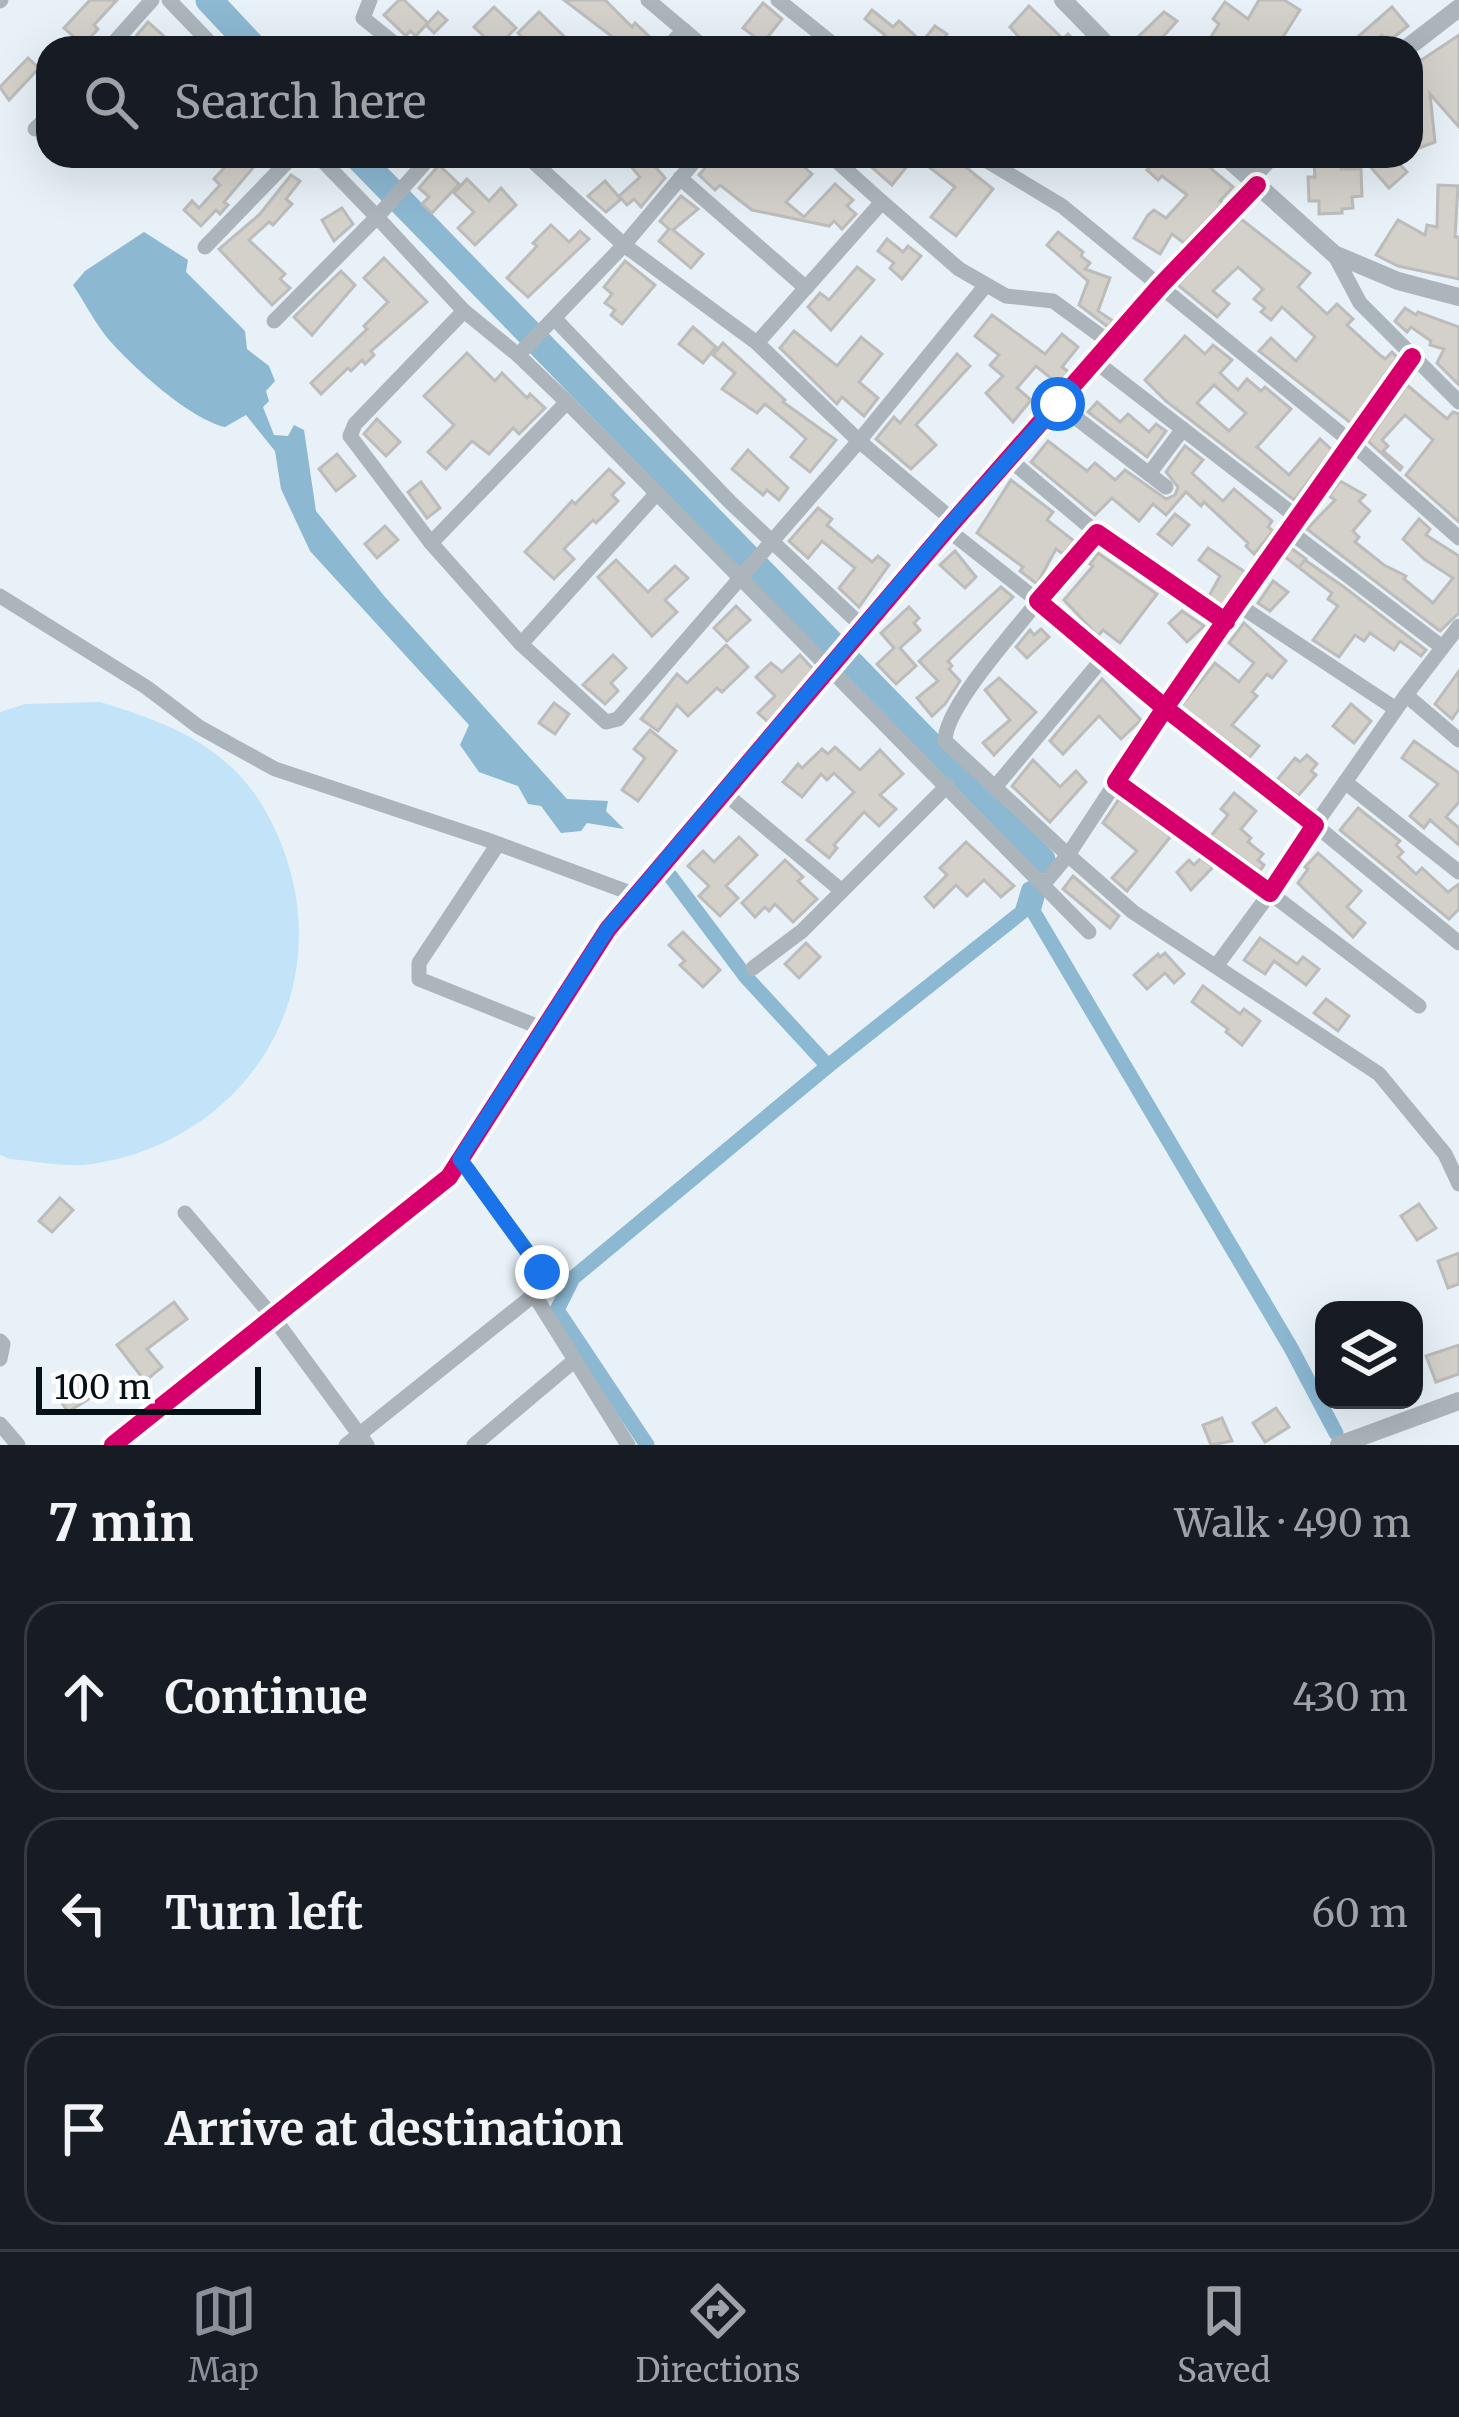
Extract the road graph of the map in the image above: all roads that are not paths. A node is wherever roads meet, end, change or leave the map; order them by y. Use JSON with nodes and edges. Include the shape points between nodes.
{"nodes":[{"id":1,"x":152,"y":0,"type":"edge"},
{"id":2,"x":169,"y":0,"type":"edge"},
{"id":3,"x":370,"y":0,"type":"edge"},
{"id":4,"x":649,"y":0,"type":"edge"},
{"id":5,"x":778,"y":0,"type":"edge"},
{"id":6,"x":1063,"y":0,"type":"edge"},
{"id":7,"x":1459,"y":8,"type":"edge"},
{"id":8,"x":684,"y":30,"type":"junction"},
{"id":9,"x":120,"y":36,"type":"edge"},
{"id":10,"x":204,"y":36,"type":"edge"},
{"id":11,"x":385,"y":36,"type":"edge"},
{"id":12,"x":678,"y":36,"type":"edge"},
{"id":13,"x":691,"y":36,"type":"edge"},
{"id":14,"x":823,"y":36,"type":"edge"},
{"id":15,"x":1098,"y":36,"type":"edge"},
{"id":16,"x":1423,"y":36,"type":"edge"},
{"id":17,"x":281,"y":168,"type":"edge"},
{"id":18,"x":329,"y":168,"type":"edge"},
{"id":19,"x":420,"y":168,"type":"edge"},
{"id":20,"x":540,"y":168,"type":"edge"},
{"id":21,"x":689,"y":168,"type":"edge"},
{"id":22,"x":844,"y":168,"type":"edge"},
{"id":23,"x":999,"y":168,"type":"edge"},
{"id":24,"x":1238,"y":168,"type":"edge"},
{"id":25,"x":1263,"y":168,"type":"edge"},
{"id":26,"x":680,"y":178,"type":"junction"},
{"id":27,"x":1253,"y":182,"type":"junction"},
{"id":28,"x":882,"y":202,"type":"junction"},
{"id":29,"x":376,"y":217,"type":"junction"},
{"id":30,"x":624,"y":245,"type":"junction"},
{"id":31,"x":205,"y":247,"type":"dead end"},
{"id":32,"x":1334,"y":254,"type":"junction"},
{"id":33,"x":986,"y":284,"type":"junction"},
{"id":34,"x":1160,"y":286,"type":"junction"},
{"id":35,"x":806,"y":287,"type":"junction"},
{"id":36,"x":1459,"y":297,"type":"edge"},
{"id":37,"x":464,"y":311,"type":"junction"},
{"id":38,"x":554,"y":318,"type":"junction"},
{"id":39,"x":274,"y":321,"type":"dead end"},
{"id":40,"x":757,"y":343,"type":"junction"},
{"id":41,"x":1112,"y":344,"type":"junction"},
{"id":42,"x":518,"y":355,"type":"junction"},
{"id":43,"x":1412,"y":357,"type":"junction"},
{"id":44,"x":1096,"y":362,"type":"junction"},
{"id":45,"x":567,"y":402,"type":"junction"},
{"id":46,"x":1459,"y":402,"type":"edge"},
{"id":47,"x":1058,"y":404,"type":"junction"},
{"id":48,"x":1184,"y":430,"type":"junction"},
{"id":49,"x":860,"y":441,"type":"junction"},
{"id":50,"x":1350,"y":444,"type":"junction"},
{"id":51,"x":1010,"y":459,"type":"junction"},
{"id":52,"x":1149,"y":474,"type":"junction"},
{"id":53,"x":1166,"y":488,"type":"dead end"},
{"id":54,"x":657,"y":493,"type":"junction"},
{"id":55,"x":950,"y":525,"type":"junction"},
{"id":56,"x":1293,"y":525,"type":"junction"},
{"id":57,"x":1097,"y":533,"type":"junction"},
{"id":58,"x":1459,"y":538,"type":"edge"},
{"id":59,"x":773,"y":542,"type":"junction"},
{"id":60,"x":431,"y":544,"type":"junction"},
{"id":61,"x":740,"y":576,"type":"junction"},
{"id":62,"x":0,"y":596,"type":"edge"},
{"id":63,"x":1037,"y":601,"type":"junction"},
{"id":64,"x":1237,"y":604,"type":"junction"},
{"id":65,"x":1226,"y":622,"type":"junction"},
{"id":66,"x":1459,"y":626,"type":"edge"},
{"id":67,"x":863,"y":627,"type":"junction"},
{"id":68,"x":521,"y":644,"type":"junction"},
{"id":69,"x":1442,"y":647,"type":"junction"},
{"id":70,"x":1104,"y":657,"type":"junction"},
{"id":71,"x":829,"y":666,"type":"junction"},
{"id":72,"x":1401,"y":702,"type":"junction"},
{"id":73,"x":1165,"y":709,"type":"junction"},
{"id":74,"x":1459,"y":740,"type":"edge"},
{"id":75,"x":1116,"y":782,"type":"junction"},
{"id":76,"x":1345,"y":782,"type":"junction"},
{"id":77,"x":947,"y":786,"type":"junction"},
{"id":78,"x":996,"y":786,"type":"junction"},
{"id":79,"x":722,"y":792,"type":"junction"},
{"id":80,"x":1315,"y":825,"type":"junction"},
{"id":81,"x":497,"y":844,"type":"junction"},
{"id":82,"x":1068,"y":855,"type":"junction"},
{"id":83,"x":1459,"y":872,"type":"edge"},
{"id":84,"x":1043,"y":885,"type":"junction"},
{"id":85,"x":842,"y":891,"type":"junction"},
{"id":86,"x":1270,"y":893,"type":"junction"},
{"id":87,"x":637,"y":895,"type":"junction"},
{"id":88,"x":1089,"y":932,"type":"dead end"},
{"id":89,"x":1459,"y":943,"type":"edge"},
{"id":90,"x":1217,"y":965,"type":"junction"},
{"id":91,"x":753,"y":968,"type":"dead end"},
{"id":92,"x":1419,"y":1006,"type":"dead end"},
{"id":93,"x":544,"y":1029,"type":"junction"},
{"id":94,"x":460,"y":1159,"type":"junction"},
{"id":95,"x":1459,"y":1184,"type":"edge"},
{"id":96,"x":185,"y":1213,"type":"dead end"},
{"id":97,"x":535,"y":1296,"type":"junction"},
{"id":98,"x":273,"y":1317,"type":"junction"},
{"id":99,"x":0,"y":1341,"type":"edge"},
{"id":100,"x":0,"y":1359,"type":"edge"},
{"id":101,"x":575,"y":1360,"type":"junction"},
{"id":102,"x":1459,"y":1401,"type":"edge"},
{"id":103,"x":0,"y":1424,"type":"edge"},
{"id":104,"x":357,"y":1441,"type":"edge"},
{"id":105,"x":622,"y":1443,"type":"edge"},
{"id":106,"x":18,"y":1445,"type":"edge"},
{"id":107,"x":113,"y":1445,"type":"edge"},
{"id":108,"x":474,"y":1445,"type":"edge"},
{"id":109,"x":1340,"y":1445,"type":"edge"}],
"edges":[{"from":1,"to":9,"type":"street"},
{"from":2,"to":10,"type":"street"},
{"from":3,"to":11,"type":"street","via":[[363,18]]},
{"from":4,"to":8,"type":"street"},
{"from":5,"to":14,"type":"street"},
{"from":6,"to":15,"type":"street"},
{"from":7,"to":16,"type":"street"},
{"from":8,"to":12,"type":"street"},
{"from":8,"to":13,"type":"street"},
{"from":17,"to":31,"type":"street"},
{"from":18,"to":29,"type":"street"},
{"from":19,"to":29,"type":"street"},
{"from":20,"to":30,"type":"street"},
{"from":21,"to":26,"type":"street"},
{"from":22,"to":28,"type":"street"},
{"from":23,"to":34,"type":"street","via":[[1062,206]]},
{"from":24,"to":27,"type":"street"},
{"from":25,"to":27,"type":"street"},
{"from":26,"to":30,"type":"street"},
{"from":26,"to":35,"type":"street"},
{"from":27,"to":32,"type":"street"},
{"from":27,"to":34,"type":"street"},
{"from":28,"to":33,"type":"street"},
{"from":28,"to":35,"type":"street"},
{"from":29,"to":37,"type":"street"},
{"from":29,"to":39,"type":"street"},
{"from":30,"to":38,"type":"street"},
{"from":30,"to":40,"type":"street"},
{"from":32,"to":36,"type":"street"},
{"from":32,"to":43,"type":"street","via":[[1360,303]]},
{"from":33,"to":41,"type":"street","via":[[1006,296],[1053,301]]},
{"from":33,"to":49,"type":"street"},
{"from":34,"to":41,"type":"street"},
{"from":34,"to":50,"type":"street"},
{"from":35,"to":40,"type":"street"},
{"from":37,"to":42,"type":"street"},
{"from":37,"to":60,"type":"street","via":[[350,436]]},
{"from":38,"to":42,"type":"street"},
{"from":38,"to":59,"type":"street"},
{"from":40,"to":49,"type":"street"},
{"from":41,"to":44,"type":"street"},
{"from":42,"to":45,"type":"street"},
{"from":43,"to":46,"type":"street"},
{"from":43,"to":50,"type":"street"},
{"from":44,"to":47,"type":"street"},
{"from":44,"to":48,"type":"street"},
{"from":45,"to":54,"type":"street"},
{"from":45,"to":60,"type":"street"},
{"from":47,"to":51,"type":"street"},
{"from":47,"to":52,"type":"street"},
{"from":48,"to":52,"type":"street"},
{"from":48,"to":56,"type":"street"},
{"from":49,"to":55,"type":"street"},
{"from":49,"to":59,"type":"street"},
{"from":50,"to":56,"type":"street"},
{"from":50,"to":58,"type":"street"},
{"from":51,"to":55,"type":"street"},
{"from":51,"to":57,"type":"street"},
{"from":52,"to":53,"type":"street"},
{"from":54,"to":61,"type":"street"},
{"from":54,"to":68,"type":"street"},
{"from":55,"to":63,"type":"street"},
{"from":55,"to":67,"type":"street"},
{"from":56,"to":64,"type":"street"},
{"from":56,"to":69,"type":"street"},
{"from":57,"to":63,"type":"street"},
{"from":57,"to":65,"type":"street"},
{"from":59,"to":61,"type":"street"},
{"from":59,"to":67,"type":"street"},
{"from":60,"to":68,"type":"street"},
{"from":61,"to":68,"type":"street","via":[[617,719],[606,722]]},
{"from":61,"to":71,"type":"street"},
{"from":62,"to":81,"type":"street","via":[[275,769]]},
{"from":63,"to":70,"type":"street"},
{"from":63,"to":78,"type":"street","via":[[945,732],[945,741]]},
{"from":64,"to":65,"type":"street"},
{"from":64,"to":72,"type":"street"},
{"from":65,"to":73,"type":"street"},
{"from":66,"to":69,"type":"street"},
{"from":67,"to":71,"type":"street"},
{"from":69,"to":72,"type":"street"},
{"from":70,"to":73,"type":"street"},
{"from":70,"to":78,"type":"street"},
{"from":71,"to":77,"type":"street"},
{"from":71,"to":79,"type":"street"},
{"from":72,"to":74,"type":"street"},
{"from":72,"to":76,"type":"street"},
{"from":73,"to":75,"type":"street"},
{"from":73,"to":80,"type":"street"},
{"from":75,"to":82,"type":"street"},
{"from":75,"to":86,"type":"street"},
{"from":76,"to":80,"type":"street"},
{"from":76,"to":83,"type":"street"},
{"from":77,"to":84,"type":"street"},
{"from":77,"to":85,"type":"street"},
{"from":78,"to":82,"type":"street"},
{"from":79,"to":85,"type":"street"},
{"from":79,"to":87,"type":"street"},
{"from":80,"to":86,"type":"street"},
{"from":80,"to":89,"type":"street"},
{"from":81,"to":87,"type":"street"},
{"from":81,"to":93,"type":"street","via":[[419,963],[419,979]]},
{"from":82,"to":84,"type":"street"},
{"from":82,"to":90,"type":"street","via":[[1133,912]]},
{"from":84,"to":88,"type":"street"},
{"from":85,"to":91,"type":"street"},
{"from":86,"to":90,"type":"street"},
{"from":86,"to":92,"type":"street"},
{"from":87,"to":93,"type":"street"},
{"from":90,"to":95,"type":"street","via":[[1379,1074],[1445,1154]]},
{"from":93,"to":94,"type":"street"},
{"from":94,"to":97,"type":"street","via":[[542,1272],[545,1286]]},
{"from":94,"to":98,"type":"street","via":[[449,1177]]},
{"from":96,"to":98,"type":"street"},
{"from":97,"to":101,"type":"street"},
{"from":97,"to":104,"type":"street"},
{"from":98,"to":104,"type":"street"},
{"from":98,"to":107,"type":"street"},
{"from":99,"to":100,"type":"street"},
{"from":101,"to":105,"type":"street"},
{"from":101,"to":108,"type":"street"},
{"from":102,"to":109,"type":"street"},
{"from":103,"to":106,"type":"street"}]}
